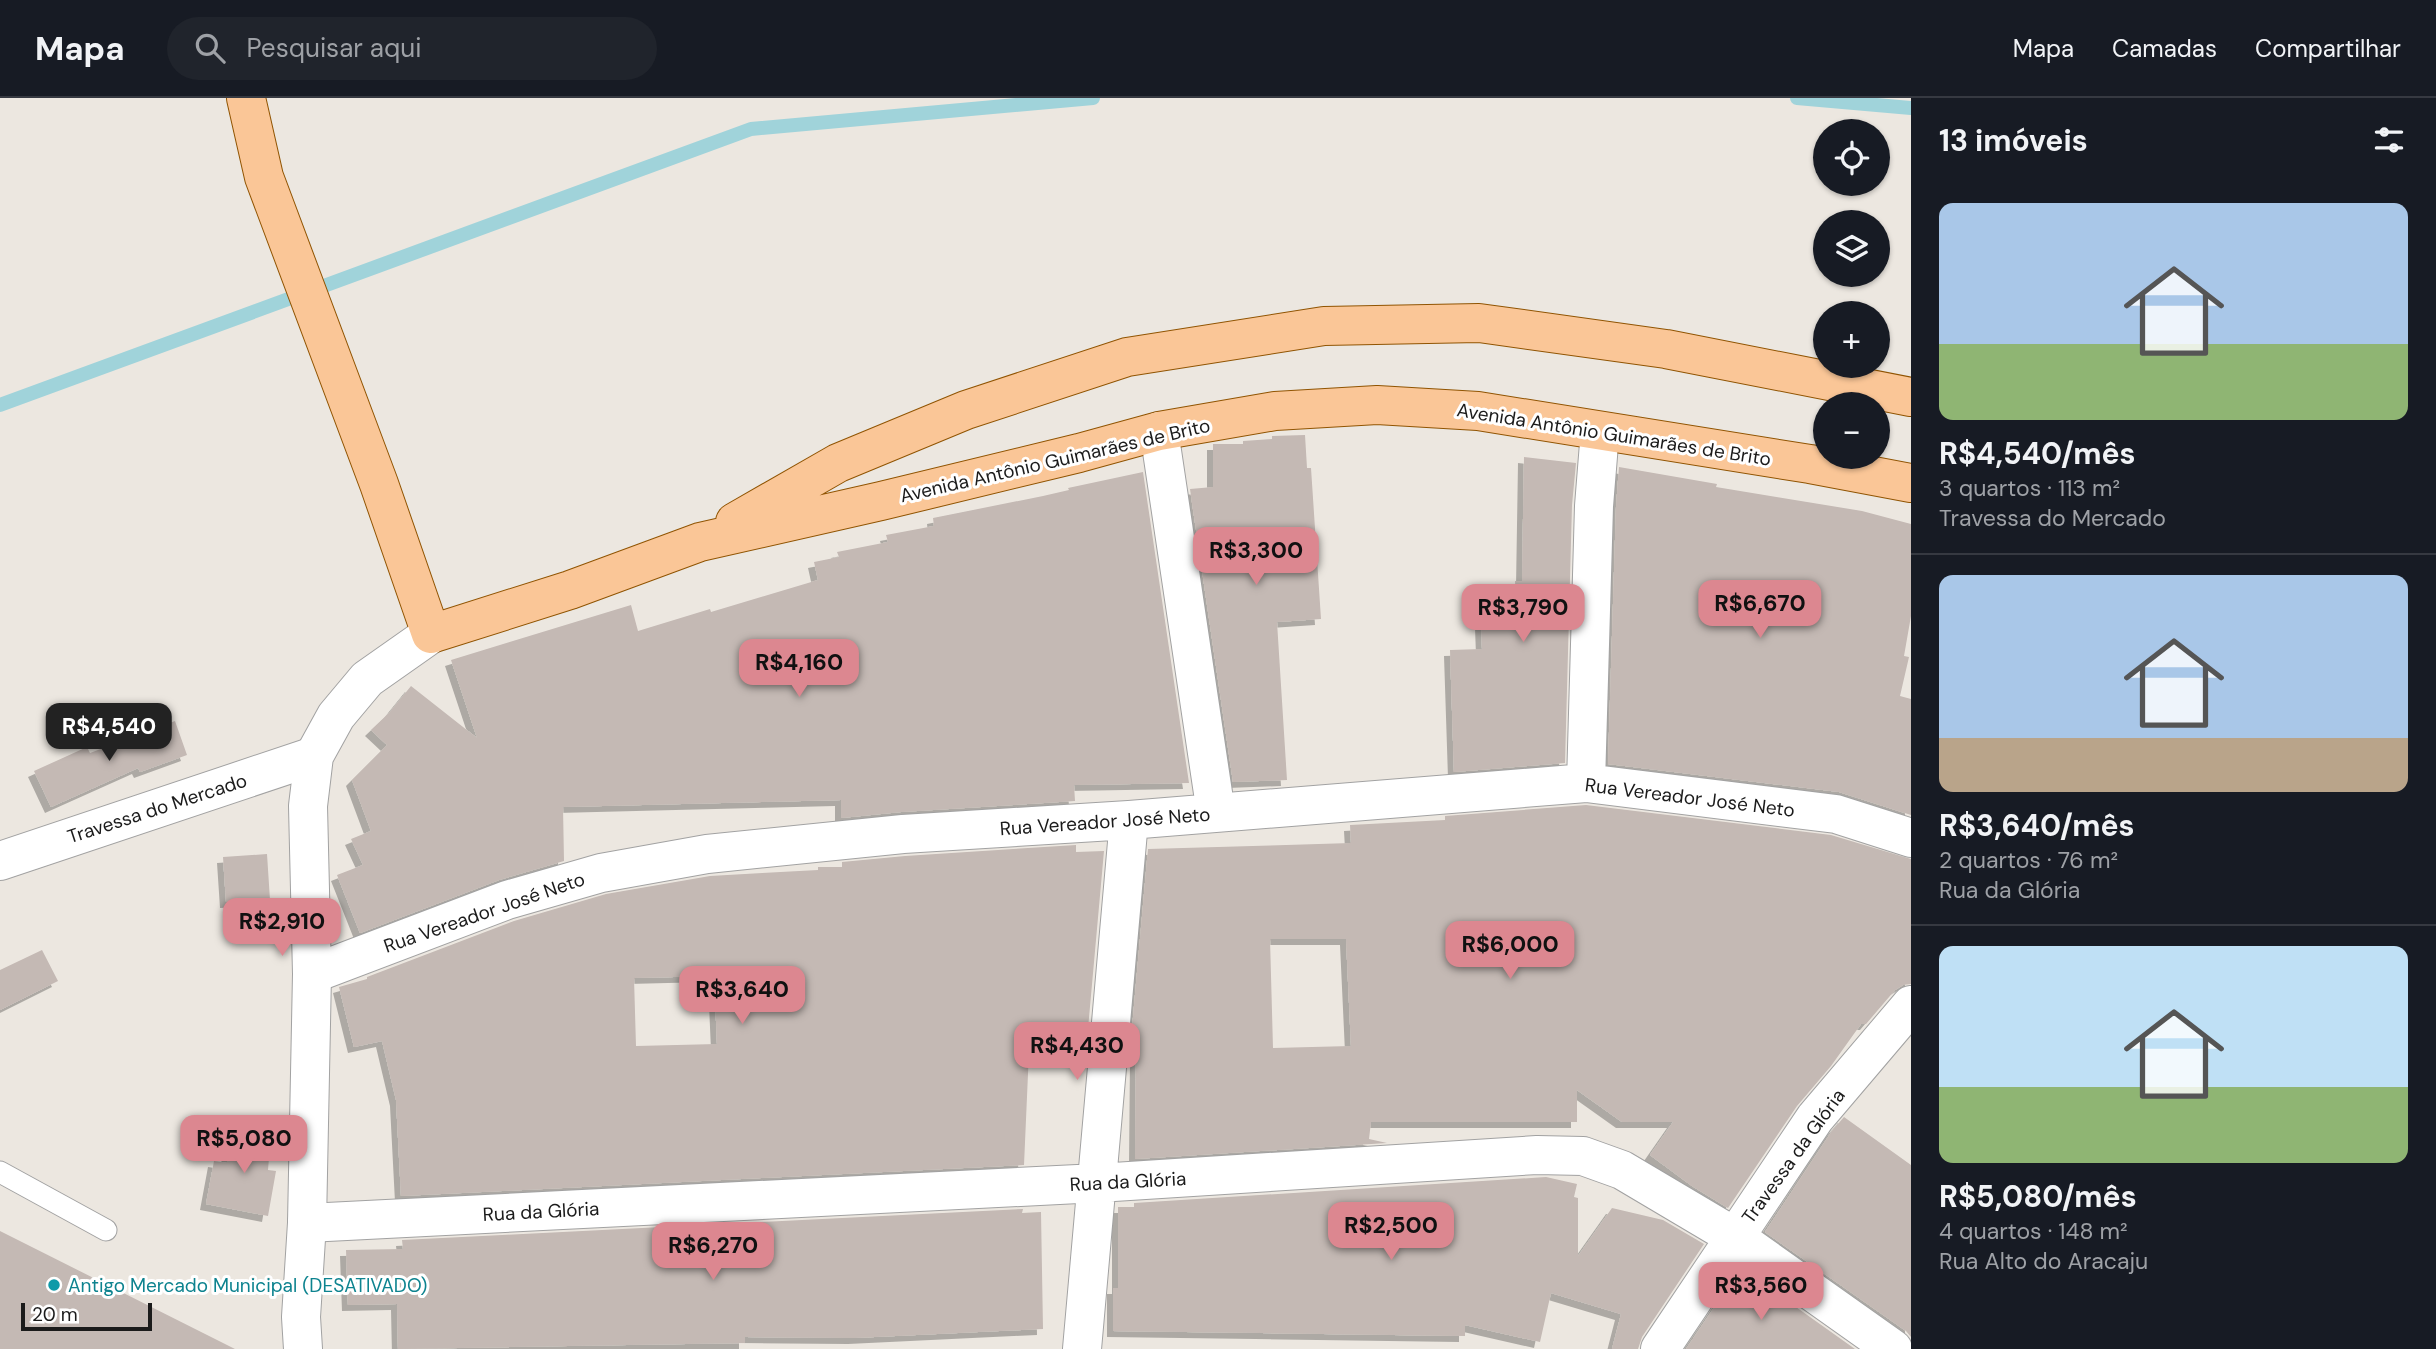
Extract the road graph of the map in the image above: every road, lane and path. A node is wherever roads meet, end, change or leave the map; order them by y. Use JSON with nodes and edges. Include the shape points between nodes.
{"nodes":[{"id":1,"x":246,"y":98,"type":"edge"},
{"id":2,"x":1911,"y":397,"type":"edge"},
{"id":3,"x":1159,"y":431,"type":"junction"},
{"id":4,"x":1600,"y":431,"type":"junction"},
{"id":5,"x":1911,"y":483,"type":"edge"},
{"id":6,"x":700,"y":542,"type":"junction"},
{"id":7,"x":430,"y":634,"type":"junction"},
{"id":8,"x":314,"y":756,"type":"junction"},
{"id":9,"x":1586,"y":783,"type":"junction"},
{"id":10,"x":1216,"y":813,"type":"junction"},
{"id":11,"x":1129,"y":820,"type":"junction"},
{"id":12,"x":1911,"y":838,"type":"edge"},
{"id":13,"x":0,"y":861,"type":"edge"},
{"id":14,"x":312,"y":974,"type":"junction"},
{"id":15,"x":1911,"y":1005,"type":"edge"},
{"id":16,"x":0,"y":1172,"type":"edge"},
{"id":17,"x":1098,"y":1183,"type":"junction"},
{"id":18,"x":307,"y":1223,"type":"junction"},
{"id":19,"x":106,"y":1230,"type":"dead end"},
{"id":20,"x":1735,"y":1237,"type":"junction"},
{"id":21,"x":303,"y":1349,"type":"edge"},
{"id":22,"x":1082,"y":1349,"type":"edge"},
{"id":23,"x":1660,"y":1349,"type":"edge"},
{"id":24,"x":1893,"y":1349,"type":"edge"}],
"edges":[{"from":1,"to":7,"type":"main road","via":[[264,177]]},
{"from":2,"to":6,"type":"main road","name":"Avenida Antônio Guimarães de Brito","via":[[1666,349],[1479,323],[1324,326],[1127,357],[966,410],[838,463]]},
{"from":3,"to":4,"type":"main road","name":"Avenida Antônio Guimarães de Brito","via":[[1275,411],[1377,405],[1478,411]]},
{"from":3,"to":6,"type":"main road","name":"Avenida Antônio Guimarães de Brito"},
{"from":3,"to":10,"type":"street"},
{"from":4,"to":5,"type":"main road","name":"Avenida Antônio Guimarães de Brito"},
{"from":4,"to":9,"type":"street"},
{"from":6,"to":7,"type":"main road","name":"Avenida Antônio Guimarães de Brito","via":[[570,590]]},
{"from":7,"to":8,"type":"street","via":[[367,679],[336,716]]},
{"from":8,"to":13,"type":"street","name":"Travessa do Mercado"},
{"from":8,"to":14,"type":"street","via":[[308,806]]},
{"from":9,"to":10,"type":"street","name":"Rua Vereador José Neto"},
{"from":9,"to":12,"type":"street","name":"Rua Vereador José Neto","via":[[1836,814]]},
{"from":10,"to":11,"type":"street","name":"Rua Vereador José Neto"},
{"from":11,"to":14,"type":"street","name":"Rua Vereador José Neto","via":[[903,834],[707,854],[600,873],[507,900]]},
{"from":11,"to":17,"type":"street"},
{"from":14,"to":18,"type":"street"},
{"from":15,"to":20,"type":"street","name":"Travessa da Glória","via":[[1815,1118]]},
{"from":16,"to":19,"type":"lane"},
{"from":17,"to":18,"type":"street","name":"Rua da Glória"},
{"from":17,"to":20,"type":"street","name":"Rua da Glória","via":[[1537,1155],[1583,1156],[1622,1170]]},
{"from":17,"to":22,"type":"street"},
{"from":18,"to":21,"type":"street"},
{"from":20,"to":23,"type":"street","name":"Travessa da Glória"},
{"from":20,"to":24,"type":"street","name":"Rua da Glória"}]}
